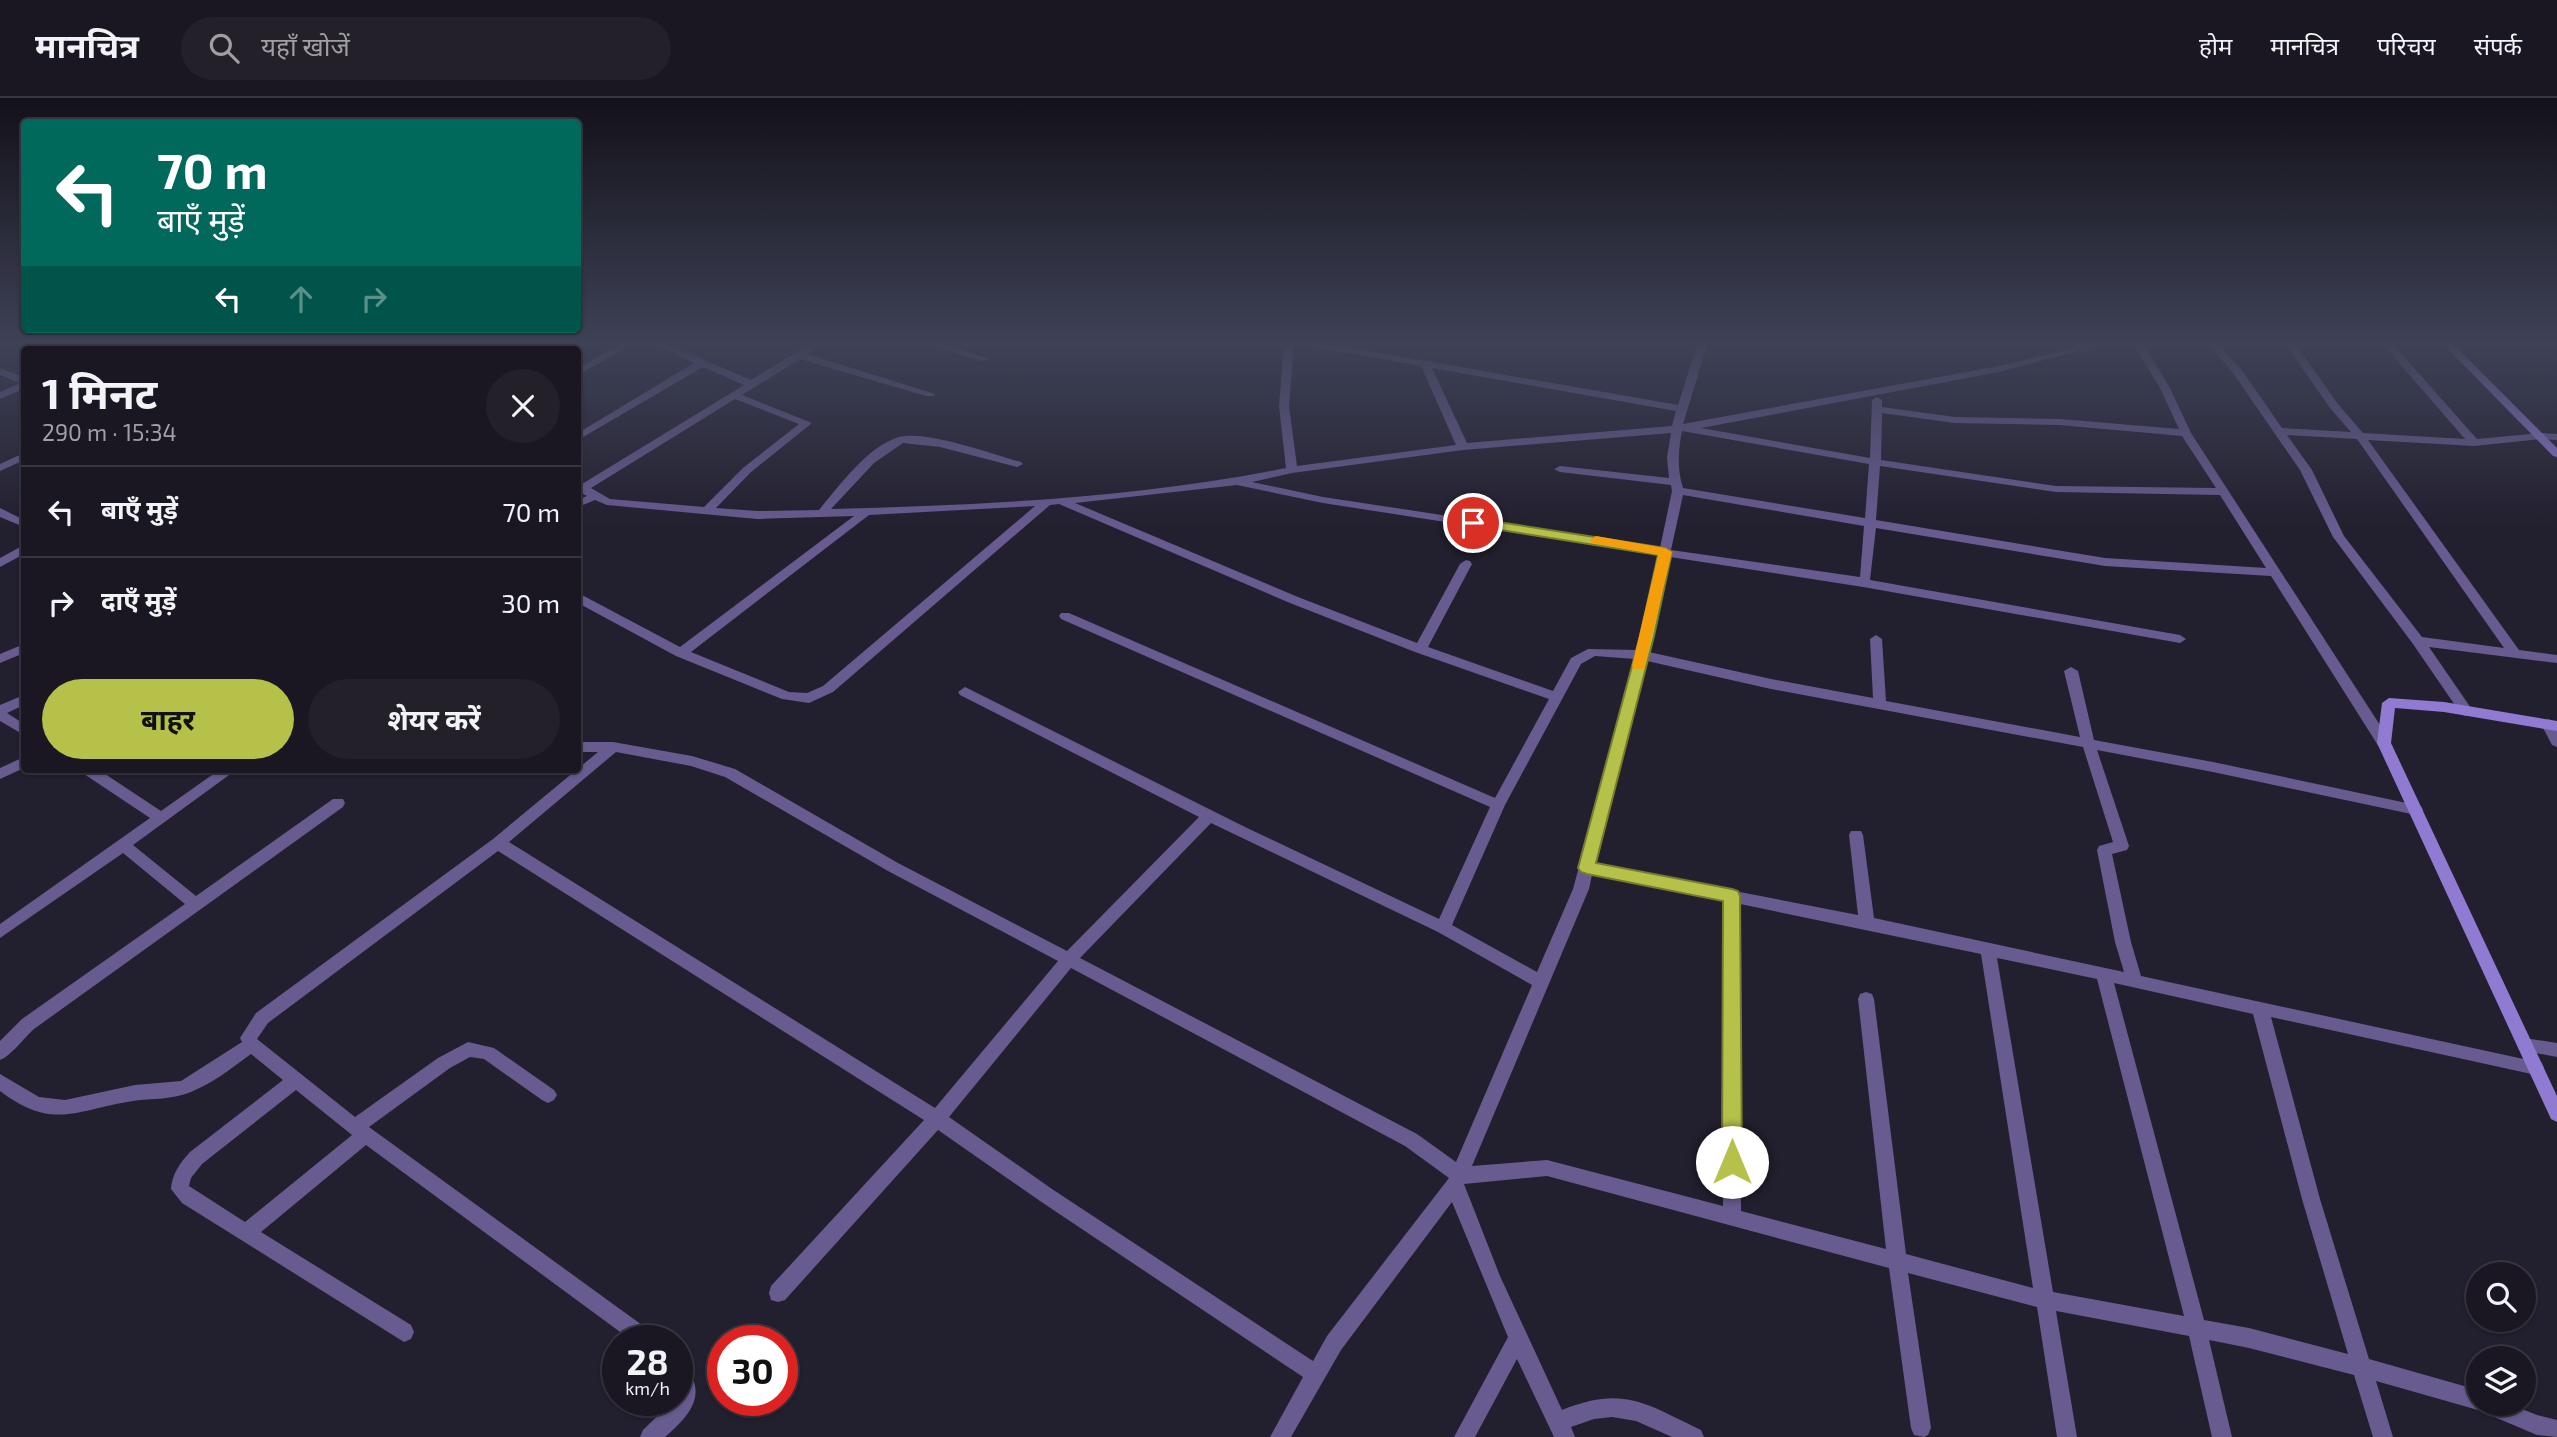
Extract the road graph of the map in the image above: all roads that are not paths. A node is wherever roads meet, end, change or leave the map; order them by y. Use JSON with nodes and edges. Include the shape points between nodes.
{"nodes":[{"id":1,"x":632,"y":404,"type":"edge"},
{"id":2,"x":717,"y":404,"type":"edge"},
{"id":3,"x":758,"y":404,"type":"edge"},
{"id":4,"x":1282,"y":404,"type":"edge"},
{"id":5,"x":1444,"y":404,"type":"edge"},
{"id":6,"x":1658,"y":404,"type":"edge"},
{"id":7,"x":1684,"y":404,"type":"edge"},
{"id":8,"x":1812,"y":404,"type":"edge"},
{"id":9,"x":1877,"y":404,"type":"edge"},
{"id":10,"x":2173,"y":404,"type":"edge"},
{"id":11,"x":2261,"y":404,"type":"edge"},
{"id":12,"x":2333,"y":404,"type":"edge"},
{"id":13,"x":2440,"y":404,"type":"edge"},
{"id":14,"x":2509,"y":404,"type":"edge"},
{"id":15,"x":1683,"y":409,"type":"junction"},
{"id":16,"x":1877,"y":409,"type":"junction"},
{"id":17,"x":1680,"y":428,"type":"junction"},
{"id":18,"x":2280,"y":431,"type":"junction"},
{"id":19,"x":2186,"y":433,"type":"junction"},
{"id":20,"x":581,"y":435,"type":"edge"},
{"id":21,"x":2541,"y":436,"type":"junction"},
{"id":22,"x":2361,"y":437,"type":"junction"},
{"id":23,"x":2557,"y":437,"type":"edge"},
{"id":24,"x":2474,"y":443,"type":"junction"},
{"id":25,"x":1463,"y":447,"type":"junction"},
{"id":26,"x":2557,"y":454,"type":"edge"},
{"id":27,"x":21,"y":458,"type":"edge"},
{"id":28,"x":1875,"y":462,"type":"junction"},
{"id":29,"x":1017,"y":464,"type":"dead end"},
{"id":30,"x":0,"y":468,"type":"edge"},
{"id":31,"x":1560,"y":469,"type":"dead end"},
{"id":32,"x":1292,"y":470,"type":"junction"},
{"id":33,"x":1237,"y":482,"type":"junction"},
{"id":34,"x":581,"y":486,"type":"edge"},
{"id":35,"x":1676,"y":486,"type":"junction"},
{"id":36,"x":581,"y":488,"type":"edge"},
{"id":37,"x":2224,"y":492,"type":"junction"},
{"id":38,"x":595,"y":496,"type":"junction"},
{"id":39,"x":1053,"y":501,"type":"junction"},
{"id":40,"x":581,"y":503,"type":"edge"},
{"id":41,"x":707,"y":510,"type":"junction"},
{"id":42,"x":0,"y":512,"type":"edge"},
{"id":43,"x":866,"y":512,"type":"junction"},
{"id":44,"x":822,"y":513,"type":"junction"},
{"id":45,"x":21,"y":522,"type":"edge"},
{"id":46,"x":1869,"y":523,"type":"junction"},
{"id":47,"x":21,"y":552,"type":"edge"},
{"id":48,"x":1665,"y":552,"type":"junction"},
{"id":49,"x":0,"y":563,"type":"edge"},
{"id":50,"x":1466,"y":564,"type":"dead end"},
{"id":51,"x":2276,"y":572,"type":"junction"},
{"id":52,"x":1863,"y":583,"type":"junction"},
{"id":53,"x":581,"y":600,"type":"edge"},
{"id":54,"x":1065,"y":615,"type":"dead end"},
{"id":55,"x":1876,"y":639,"type":"dead end"},
{"id":56,"x":2180,"y":639,"type":"dead end"},
{"id":57,"x":2418,"y":641,"type":"junction"},
{"id":58,"x":21,"y":649,"type":"edge"},
{"id":59,"x":1420,"y":649,"type":"junction"},
{"id":60,"x":681,"y":653,"type":"junction"},
{"id":61,"x":2515,"y":654,"type":"junction"},
{"id":62,"x":1642,"y":655,"type":"junction"},
{"id":63,"x":0,"y":659,"type":"edge"},
{"id":64,"x":2557,"y":659,"type":"edge"},
{"id":65,"x":2071,"y":671,"type":"dead end"},
{"id":66,"x":965,"y":692,"type":"dead end"},
{"id":67,"x":1556,"y":697,"type":"junction"},
{"id":68,"x":21,"y":702,"type":"edge"},
{"id":69,"x":1880,"y":705,"type":"junction"},
{"id":70,"x":2466,"y":711,"type":"junction"},
{"id":71,"x":0,"y":713,"type":"edge"},
{"id":72,"x":2553,"y":725,"type":"edge"},
{"id":73,"x":21,"y":728,"type":"edge"},
{"id":74,"x":2557,"y":742,"type":"edge"},
{"id":75,"x":2088,"y":743,"type":"junction"},
{"id":76,"x":2384,"y":743,"type":"junction"},
{"id":77,"x":581,"y":747,"type":"edge"},
{"id":78,"x":613,"y":747,"type":"junction"},
{"id":79,"x":21,"y":764,"type":"edge"},
{"id":80,"x":94,"y":773,"type":"edge"},
{"id":81,"x":225,"y":773,"type":"edge"},
{"id":82,"x":0,"y":774,"type":"edge"},
{"id":83,"x":338,"y":803,"type":"dead end"},
{"id":84,"x":1498,"y":805,"type":"junction"},
{"id":85,"x":2416,"y":810,"type":"junction"},
{"id":86,"x":1209,"y":815,"type":"junction"},
{"id":87,"x":161,"y":818,"type":"junction"},
{"id":88,"x":1856,"y":835,"type":"dead end"},
{"id":89,"x":498,"y":844,"type":"junction"},
{"id":90,"x":123,"y":845,"type":"junction"},
{"id":91,"x":1587,"y":868,"type":"junction"},
{"id":92,"x":1732,"y":896,"type":"junction"},
{"id":93,"x":195,"y":904,"type":"junction"},
{"id":94,"x":1867,"y":923,"type":"junction"},
{"id":95,"x":1443,"y":928,"type":"junction"},
{"id":96,"x":1,"y":930,"type":"edge"},
{"id":97,"x":1988,"y":948,"type":"junction"},
{"id":98,"x":1068,"y":960,"type":"junction"},
{"id":99,"x":2103,"y":974,"type":"junction"},
{"id":100,"x":2134,"y":980,"type":"junction"},
{"id":101,"x":1541,"y":982,"type":"junction"},
{"id":102,"x":1866,"y":999,"type":"dead end"},
{"id":103,"x":2260,"y":1008,"type":"junction"},
{"id":104,"x":251,"y":1045,"type":"junction"},
{"id":105,"x":2525,"y":1045,"type":"junction"},
{"id":106,"x":2557,"y":1050,"type":"edge"},
{"id":107,"x":0,"y":1053,"type":"edge"},
{"id":108,"x":2536,"y":1068,"type":"junction"},
{"id":109,"x":0,"y":1081,"type":"edge"},
{"id":110,"x":295,"y":1081,"type":"junction"},
{"id":111,"x":548,"y":1095,"type":"dead end"},
{"id":112,"x":2557,"y":1114,"type":"edge"},
{"id":113,"x":937,"y":1119,"type":"junction"},
{"id":114,"x":360,"y":1130,"type":"junction"},
{"id":115,"x":1457,"y":1180,"type":"junction"},
{"id":116,"x":1732,"y":1216,"type":"junction"},
{"id":117,"x":246,"y":1233,"type":"junction"},
{"id":118,"x":1896,"y":1260,"type":"junction"},
{"id":119,"x":778,"y":1293,"type":"dead end"},
{"id":120,"x":2045,"y":1300,"type":"junction"},
{"id":121,"x":626,"y":1325,"type":"edge"},
{"id":122,"x":2197,"y":1328,"type":"junction"},
{"id":123,"x":404,"y":1332,"type":"dead end"},
{"id":124,"x":1517,"y":1340,"type":"junction"},
{"id":125,"x":2362,"y":1367,"type":"junction"},
{"id":126,"x":1316,"y":1374,"type":"junction"},
{"id":127,"x":2466,"y":1397,"type":"edge"},
{"id":128,"x":670,"y":1416,"type":"edge"},
{"id":129,"x":2515,"y":1416,"type":"edge"},
{"id":130,"x":1921,"y":1428,"type":"dead end"},
{"id":131,"x":1561,"y":1430,"type":"edge"},
{"id":132,"x":2557,"y":1430,"type":"edge"},
{"id":133,"x":650,"y":1437,"type":"edge"},
{"id":134,"x":1280,"y":1437,"type":"edge"},
{"id":135,"x":1464,"y":1437,"type":"edge"},
{"id":136,"x":1694,"y":1437,"type":"edge"},
{"id":137,"x":2067,"y":1437,"type":"edge"},
{"id":138,"x":2222,"y":1437,"type":"edge"},
{"id":139,"x":2383,"y":1437,"type":"edge"}],
"edges":[{"from":1,"to":20,"type":"street"},
{"from":2,"to":34,"type":"street"},
{"from":3,"to":41,"type":"street","via":[[807,423],[747,470]]},
{"from":4,"to":32,"type":"street"},
{"from":5,"to":25,"type":"street"},
{"from":6,"to":15,"type":"street"},
{"from":7,"to":15,"type":"street"},
{"from":8,"to":17,"type":"street"},
{"from":9,"to":16,"type":"street"},
{"from":10,"to":19,"type":"street"},
{"from":11,"to":18,"type":"street"},
{"from":12,"to":22,"type":"street"},
{"from":13,"to":24,"type":"street"},
{"from":14,"to":21,"type":"street"},
{"from":15,"to":17,"type":"street"},
{"from":16,"to":19,"type":"street","via":[[1955,420],[2060,422]]},
{"from":16,"to":28,"type":"street"},
{"from":17,"to":25,"type":"street"},
{"from":17,"to":28,"type":"street"},
{"from":17,"to":35,"type":"street","via":[[1674,451]]},
{"from":18,"to":22,"type":"street"},
{"from":18,"to":57,"type":"street","via":[[2306,470],[2339,537]]},
{"from":19,"to":37,"type":"street"},
{"from":21,"to":23,"type":"street"},
{"from":21,"to":24,"type":"street"},
{"from":21,"to":26,"type":"street"},
{"from":22,"to":24,"type":"street"},
{"from":22,"to":61,"type":"street"},
{"from":25,"to":32,"type":"street"},
{"from":27,"to":30,"type":"street"},
{"from":28,"to":37,"type":"street","via":[[2056,489]]},
{"from":28,"to":46,"type":"street"},
{"from":29,"to":44,"type":"street","via":[[920,440],[901,440],[853,478]]},
{"from":31,"to":35,"type":"street"},
{"from":32,"to":33,"type":"street"},
{"from":33,"to":39,"type":"street"},
{"from":33,"to":48,"type":"street","via":[[1323,500]]},
{"from":35,"to":46,"type":"street"},
{"from":35,"to":48,"type":"street"},
{"from":36,"to":38,"type":"street"},
{"from":37,"to":51,"type":"street"},
{"from":38,"to":40,"type":"street"},
{"from":38,"to":41,"type":"street","via":[[607,502]]},
{"from":39,"to":43,"type":"street"},
{"from":39,"to":59,"type":"street"},
{"from":39,"to":60,"type":"street","via":[[818,695],[787,696]]},
{"from":41,"to":44,"type":"street","via":[[757,515]]},
{"from":42,"to":45,"type":"street"},
{"from":43,"to":44,"type":"street"},
{"from":43,"to":60,"type":"street"},
{"from":46,"to":51,"type":"street","via":[[2105,562]]},
{"from":46,"to":52,"type":"street"},
{"from":47,"to":49,"type":"street"},
{"from":48,"to":52,"type":"street"},
{"from":48,"to":62,"type":"street"},
{"from":50,"to":59,"type":"street"},
{"from":51,"to":76,"type":"street"},
{"from":52,"to":56,"type":"street"},
{"from":53,"to":60,"type":"street"},
{"from":54,"to":84,"type":"street"},
{"from":55,"to":69,"type":"street"},
{"from":57,"to":61,"type":"street"},
{"from":57,"to":70,"type":"street"},
{"from":58,"to":63,"type":"street"},
{"from":59,"to":67,"type":"street"},
{"from":61,"to":64,"type":"street"},
{"from":62,"to":67,"type":"street","via":[[1606,651],[1584,655]]},
{"from":62,"to":69,"type":"street"},
{"from":62,"to":91,"type":"street"},
{"from":65,"to":75,"type":"street"},
{"from":66,"to":86,"type":"street"},
{"from":67,"to":84,"type":"street"},
{"from":68,"to":71,"type":"street"},
{"from":69,"to":75,"type":"street"},
{"from":70,"to":72,"type":"street"},
{"from":70,"to":76,"type":"street","via":[[2389,703]]},
{"from":71,"to":73,"type":"street"},
{"from":72,"to":74,"type":"street"},
{"from":75,"to":85,"type":"street"},
{"from":75,"to":100,"type":"street","via":[[2122,846],[2104,850]]},
{"from":76,"to":85,"type":"street"},
{"from":77,"to":78,"type":"street"},
{"from":78,"to":89,"type":"street"},
{"from":78,"to":98,"type":"street","via":[[730,773],[892,867]]},
{"from":79,"to":82,"type":"street"},
{"from":80,"to":87,"type":"street"},
{"from":81,"to":87,"type":"street"},
{"from":83,"to":93,"type":"street"},
{"from":84,"to":95,"type":"street"},
{"from":85,"to":105,"type":"street"},
{"from":86,"to":95,"type":"street"},
{"from":86,"to":98,"type":"street"},
{"from":87,"to":90,"type":"street"},
{"from":88,"to":94,"type":"street"},
{"from":89,"to":104,"type":"street","via":[[262,1018],[248,1038]]},
{"from":89,"to":113,"type":"street"},
{"from":90,"to":93,"type":"street"},
{"from":90,"to":96,"type":"street"},
{"from":91,"to":92,"type":"street"},
{"from":91,"to":101,"type":"street"},
{"from":92,"to":94,"type":"street"},
{"from":92,"to":116,"type":"street"},
{"from":93,"to":107,"type":"street","via":[[28,1024]]},
{"from":94,"to":97,"type":"street"},
{"from":95,"to":101,"type":"street"},
{"from":97,"to":99,"type":"street"},
{"from":97,"to":120,"type":"street"},
{"from":98,"to":113,"type":"street"},
{"from":98,"to":115,"type":"street","via":[[1411,1140]]},
{"from":99,"to":100,"type":"street"},
{"from":99,"to":122,"type":"street"},
{"from":100,"to":103,"type":"street"},
{"from":101,"to":115,"type":"street"},
{"from":102,"to":118,"type":"street"},
{"from":103,"to":108,"type":"street"},
{"from":103,"to":125,"type":"street"},
{"from":104,"to":109,"type":"street","via":[[187,1087],[120,1095],[74,1107],[40,1107]]},
{"from":104,"to":110,"type":"street"},
{"from":105,"to":106,"type":"street"},
{"from":105,"to":108,"type":"street"},
{"from":108,"to":112,"type":"street"},
{"from":110,"to":114,"type":"street"},
{"from":110,"to":117,"type":"street","via":[[196,1158],[179,1180],[188,1197]]},
{"from":111,"to":114,"type":"street","via":[[488,1053],[468,1049]]},
{"from":113,"to":119,"type":"street"},
{"from":113,"to":126,"type":"street"},
{"from":114,"to":117,"type":"street"},
{"from":114,"to":121,"type":"street"},
{"from":115,"to":116,"type":"street","via":[[1548,1168]]},
{"from":115,"to":124,"type":"street","via":[[1477,1245]]},
{"from":115,"to":126,"type":"street","via":[[1334,1343]]},
{"from":116,"to":118,"type":"street"},
{"from":117,"to":123,"type":"street"},
{"from":118,"to":120,"type":"street"},
{"from":118,"to":130,"type":"street"},
{"from":120,"to":122,"type":"street"},
{"from":120,"to":137,"type":"street"},
{"from":122,"to":125,"type":"street"},
{"from":122,"to":138,"type":"street"},
{"from":124,"to":131,"type":"street"},
{"from":124,"to":135,"type":"street"},
{"from":125,"to":127,"type":"street"},
{"from":125,"to":139,"type":"street"},
{"from":126,"to":134,"type":"street"},
{"from":128,"to":133,"type":"street"},
{"from":129,"to":132,"type":"street"},
{"from":131,"to":136,"type":"street","via":[[1603,1407],[1619,1407]]}]}
